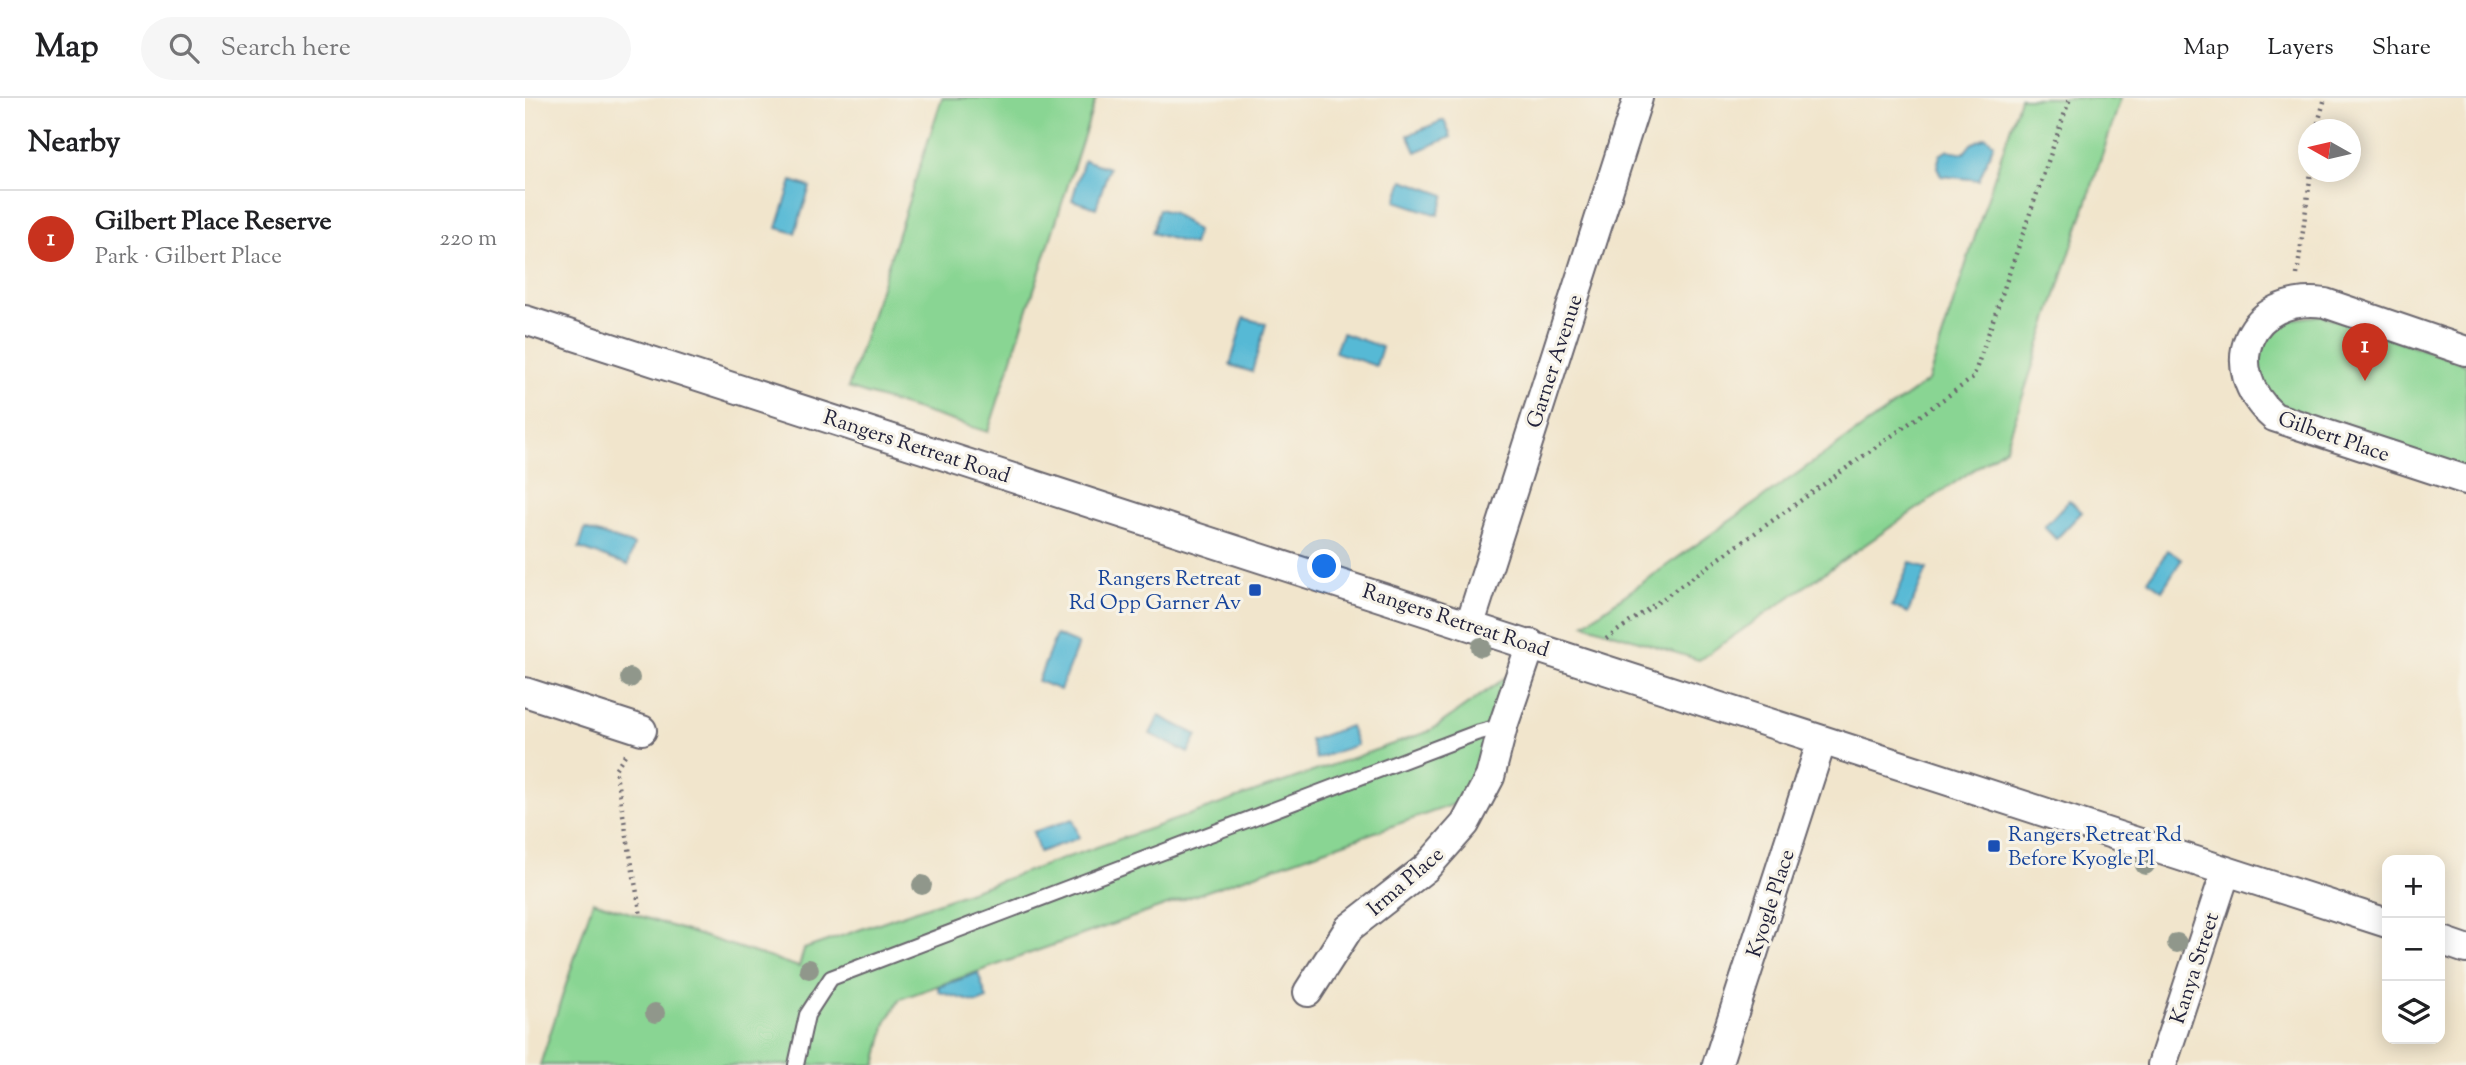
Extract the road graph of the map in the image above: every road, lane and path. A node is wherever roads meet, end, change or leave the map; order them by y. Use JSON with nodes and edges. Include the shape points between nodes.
{"nodes":[{"id":1,"x":1638,"y":98,"type":"edge"},
{"id":2,"x":2070,"y":98,"type":"edge"},
{"id":3,"x":2325,"y":98,"type":"edge"},
{"id":4,"x":2319,"y":119,"type":"edge"},
{"id":5,"x":2310,"y":182,"type":"edge"},
{"id":6,"x":2285,"y":305,"type":"junction"},
{"id":7,"x":525,"y":320,"type":"edge"},
{"id":8,"x":2466,"y":351,"type":"edge"},
{"id":9,"x":2466,"y":480,"type":"edge"},
{"id":10,"x":1470,"y":624,"type":"junction"},
{"id":11,"x":1531,"y":645,"type":"junction"},
{"id":12,"x":1577,"y":659,"type":"junction"},
{"id":13,"x":525,"y":692,"type":"edge"},
{"id":14,"x":1503,"y":726,"type":"junction"},
{"id":15,"x":642,"y":730,"type":"joint"},
{"id":16,"x":1822,"y":740,"type":"junction"},
{"id":17,"x":2226,"y":871,"type":"junction"},
{"id":18,"x":641,"y":916,"type":"dead end"},
{"id":19,"x":2382,"y":921,"type":"edge"},
{"id":20,"x":2445,"y":942,"type":"edge"},
{"id":21,"x":2466,"y":949,"type":"edge"},
{"id":22,"x":1308,"y":992,"type":"dead end"},
{"id":23,"x":796,"y":1065,"type":"edge"},
{"id":24,"x":1717,"y":1065,"type":"edge"},
{"id":25,"x":2162,"y":1065,"type":"edge"}],
"edges":[{"from":1,"to":10,"type":"street","name":"Garner Avenue"},
{"from":2,"to":12,"type":"path","via":[[1973,378]]},
{"from":3,"to":4,"type":"path"},
{"from":5,"to":6,"type":"path","via":[[2297,280]]},
{"from":6,"to":8,"type":"street","via":[[2325,303]]},
{"from":6,"to":9,"type":"street","name":"Gilbert Place","via":[[2268,314],[2246,348],[2244,368],[2259,404],[2293,425]]},
{"from":7,"to":10,"type":"street","name":"Rangers Retreat Road"},
{"from":10,"to":11,"type":"street","name":"Rangers Retreat Road"},
{"from":11,"to":12,"type":"street","name":"Rangers Retreat Road"},
{"from":11,"to":14,"type":"street","name":"Irma Place"},
{"from":12,"to":16,"type":"street","name":"Rangers Retreat Road"},
{"from":13,"to":15,"type":"street"},
{"from":14,"to":22,"type":"street","name":"Irma Place","via":[[1490,777],[1465,824],[1426,868],[1349,928]]},
{"from":14,"to":23,"type":"lane","via":[[831,978],[807,1015]]},
{"from":15,"to":18,"type":"path","via":[[615,769]]},
{"from":16,"to":17,"type":"street","name":"Rangers Retreat Road"},
{"from":16,"to":24,"type":"street","name":"Kyogle Place"},
{"from":17,"to":19,"type":"street","name":"Rangers Retreat Road"},
{"from":17,"to":25,"type":"street","name":"Kanya Street"},
{"from":20,"to":21,"type":"street"}]}
